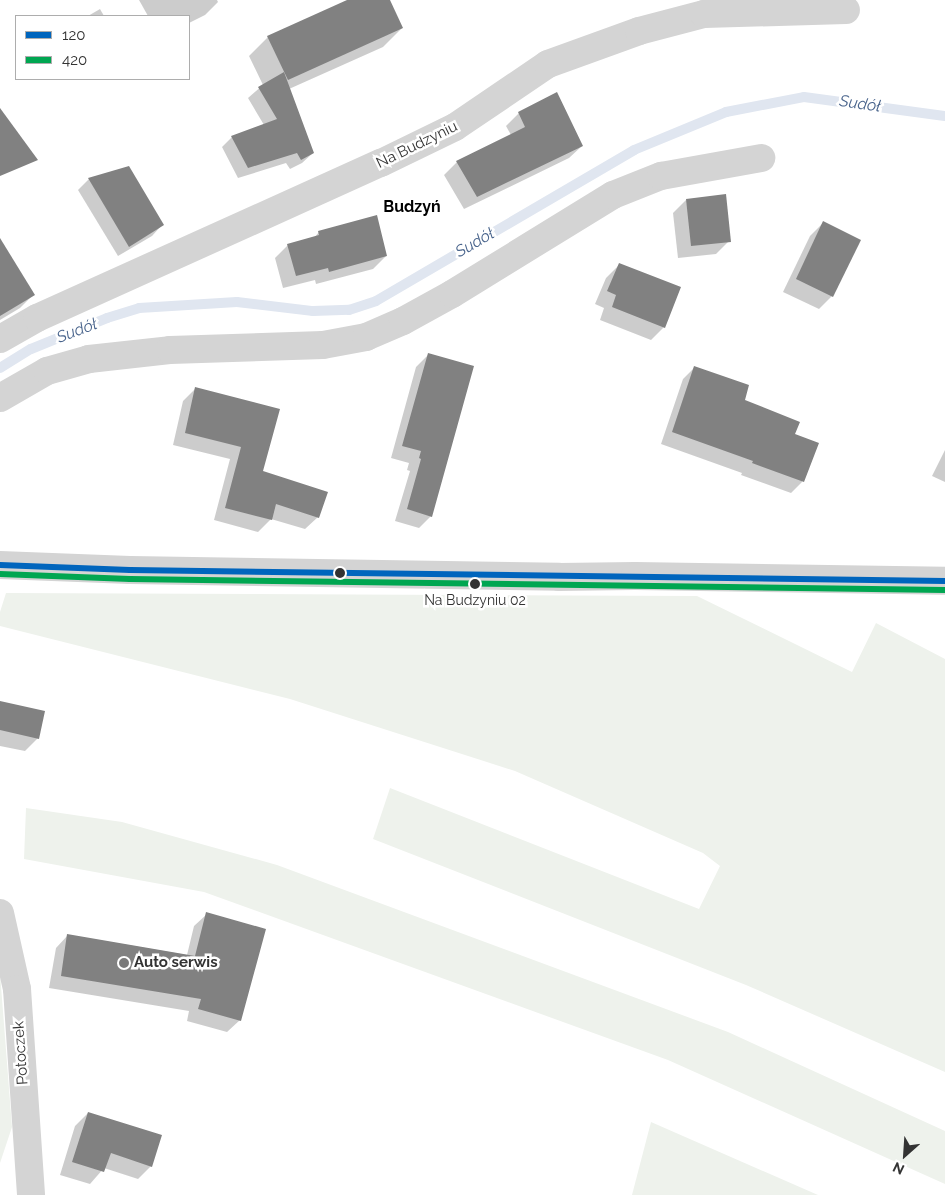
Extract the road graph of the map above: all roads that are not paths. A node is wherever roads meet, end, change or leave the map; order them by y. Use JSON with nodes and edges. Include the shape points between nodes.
{"nodes":[{"id":1,"x":846,"y":10,"type":"dead end"},
{"id":2,"x":761,"y":158,"type":"dead end"},
{"id":3,"x":0,"y":339,"type":"edge"},
{"id":4,"x":0,"y":398,"type":"edge"},
{"id":5,"x":0,"y":565,"type":"edge"},
{"id":6,"x":945,"y":581,"type":"edge"},
{"id":7,"x":0,"y":913,"type":"edge"},
{"id":8,"x":32,"y":1195,"type":"edge"}],
"edges":[{"from":1,"to":3,"type":"street","name":"Na Budzyniu","via":[[704,14],[639,31],[548,64],[455,127],[37,318]]},
{"from":2,"to":4,"type":"street","via":[[661,176],[613,195],[452,294],[366,337],[323,345],[170,350],[89,359],[47,371]]},
{"from":5,"to":6,"type":"street","via":[[130,570]]},
{"from":7,"to":8,"type":"street","name":"Potoczek","via":[[17,989]]}]}
